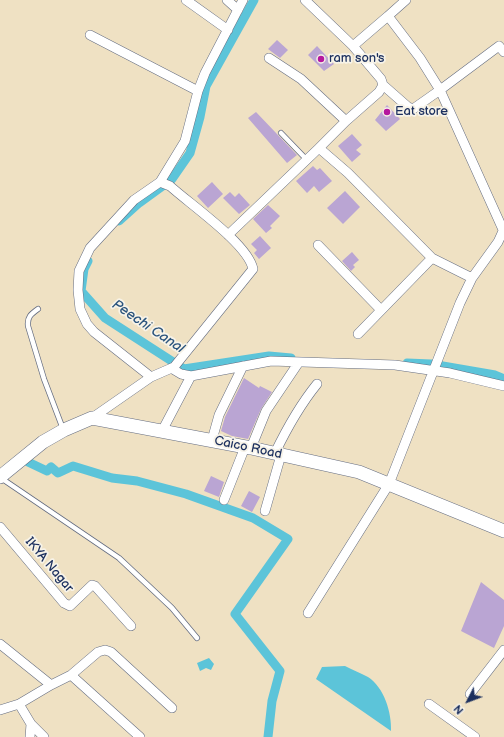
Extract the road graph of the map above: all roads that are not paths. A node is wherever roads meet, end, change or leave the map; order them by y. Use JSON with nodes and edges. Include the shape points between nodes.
{"nodes":[{"id":1,"x":186,"y":0,"type":"edge"},
{"id":2,"x":227,"y":0,"type":"edge"},
{"id":3,"x":243,"y":0,"type":"edge"},
{"id":4,"x":305,"y":0,"type":"edge"},
{"id":5,"x":406,"y":0,"type":"edge"},
{"id":6,"x":238,"y":10,"type":"junction"},
{"id":7,"x":388,"y":16,"type":"junction"},
{"id":8,"x":228,"y":30,"type":"junction"},
{"id":9,"x":90,"y":35,"type":"dead end"},
{"id":10,"x":353,"y":46,"type":"junction"},
{"id":11,"x":502,"y":46,"type":"edge"},
{"id":12,"x":269,"y":58,"type":"dead end"},
{"id":13,"x":383,"y":85,"type":"junction"},
{"id":14,"x":440,"y":90,"type":"junction"},
{"id":15,"x":198,"y":91,"type":"junction"},
{"id":16,"x":346,"y":121,"type":"junction"},
{"id":17,"x":281,"y":132,"type":"dead end"},
{"id":18,"x":319,"y":148,"type":"junction"},
{"id":19,"x":307,"y":160,"type":"junction"},
{"id":20,"x":160,"y":182,"type":"junction"},
{"id":21,"x":504,"y":232,"type":"edge"},
{"id":22,"x":228,"y":235,"type":"junction"},
{"id":23,"x":318,"y":244,"type":"dead end"},
{"id":24,"x":432,"y":258,"type":"junction"},
{"id":25,"x":472,"y":278,"type":"junction"},
{"id":26,"x":38,"y":309,"type":"dead end"},
{"id":27,"x":381,"y":310,"type":"junction"},
{"id":28,"x":358,"y":334,"type":"dead end"},
{"id":29,"x":299,"y":362,"type":"junction"},
{"id":30,"x":175,"y":365,"type":"junction"},
{"id":31,"x":243,"y":366,"type":"junction"},
{"id":32,"x":436,"y":366,"type":"junction"},
{"id":33,"x":191,"y":376,"type":"junction"},
{"id":34,"x":151,"y":377,"type":"junction"},
{"id":35,"x":317,"y":384,"type":"dead end"},
{"id":36,"x":504,"y":386,"type":"edge"},
{"id":37,"x":92,"y":418,"type":"junction"},
{"id":38,"x":64,"y":430,"type":"junction"},
{"id":39,"x":162,"y":431,"type":"junction"},
{"id":40,"x":212,"y":440,"type":"junction"},
{"id":41,"x":248,"y":447,"type":"junction"},
{"id":42,"x":278,"y":454,"type":"junction"},
{"id":43,"x":0,"y":478,"type":"edge"},
{"id":44,"x":389,"y":484,"type":"junction"},
{"id":45,"x":224,"y":500,"type":"dead end"},
{"id":46,"x":265,"y":511,"type":"dead end"},
{"id":47,"x":0,"y":527,"type":"edge"},
{"id":48,"x":504,"y":530,"type":"edge"},
{"id":49,"x":308,"y":613,"type":"dead end"},
{"id":50,"x":131,"y":626,"type":"dead end"},
{"id":51,"x":197,"y":638,"type":"dead end"},
{"id":52,"x":0,"y":644,"type":"edge"},
{"id":53,"x":504,"y":650,"type":"edge"},
{"id":54,"x":71,"y":675,"type":"junction"},
{"id":55,"x":51,"y":685,"type":"junction"},
{"id":56,"x":470,"y":694,"type":"dead end"},
{"id":57,"x":19,"y":704,"type":"junction"},
{"id":58,"x":429,"y":704,"type":"dead end"},
{"id":59,"x":172,"y":708,"type":"dead end"},
{"id":60,"x":0,"y":710,"type":"edge"},
{"id":61,"x":30,"y":724,"type":"junction"},
{"id":62,"x":471,"y":736,"type":"edge"},
{"id":63,"x":30,"y":737,"type":"edge"},
{"id":64,"x":44,"y":737,"type":"edge"},
{"id":65,"x":140,"y":737,"type":"edge"}],
"edges":[{"from":1,"to":8,"type":"street"},
{"from":2,"to":6,"type":"street"},
{"from":3,"to":6,"type":"street"},
{"from":4,"to":10,"type":"street"},
{"from":5,"to":7,"type":"street"},
{"from":6,"to":8,"type":"street"},
{"from":7,"to":10,"type":"street"},
{"from":7,"to":14,"type":"street","via":[[420,58]]},
{"from":8,"to":15,"type":"street"},
{"from":9,"to":15,"type":"street"},
{"from":10,"to":13,"type":"street"},
{"from":11,"to":14,"type":"street"},
{"from":12,"to":16,"type":"street","via":[[301,79]]},
{"from":13,"to":14,"type":"street","via":[[413,109]]},
{"from":13,"to":16,"type":"street","via":[[379,92]]},
{"from":14,"to":21,"type":"street"},
{"from":15,"to":20,"type":"street","via":[[185,141]]},
{"from":16,"to":18,"type":"street"},
{"from":17,"to":19,"type":"lane"},
{"from":18,"to":19,"type":"street"},
{"from":18,"to":24,"type":"street","via":[[348,173]]},
{"from":19,"to":22,"type":"street"},
{"from":20,"to":22,"type":"street","via":[[170,186]]},
{"from":20,"to":34,"type":"street","via":[[134,200],[90,248],[79,271],[78,290],[80,309],[87,324]]},
{"from":21,"to":25,"type":"street"},
{"from":22,"to":30,"type":"street","via":[[252,262],[253,269]]},
{"from":23,"to":27,"type":"street"},
{"from":24,"to":25,"type":"street"},
{"from":24,"to":27,"type":"street"},
{"from":25,"to":32,"type":"street"},
{"from":26,"to":38,"type":"lane","via":[[30,314],[28,326],[44,379]]},
{"from":27,"to":28,"type":"street"},
{"from":29,"to":31,"type":"street","via":[[271,361]]},
{"from":29,"to":32,"type":"street"},
{"from":29,"to":41,"type":"street","via":[[266,411]]},
{"from":30,"to":33,"type":"street","via":[[181,374]]},
{"from":30,"to":34,"type":"street"},
{"from":31,"to":33,"type":"street"},
{"from":31,"to":40,"type":"street","via":[[219,415]]},
{"from":32,"to":36,"type":"street"},
{"from":32,"to":44,"type":"street"},
{"from":33,"to":39,"type":"street"},
{"from":34,"to":37,"type":"street"},
{"from":35,"to":42,"type":"street","via":[[286,428]]},
{"from":37,"to":38,"type":"street"},
{"from":37,"to":39,"type":"street","name":"Caico Road"},
{"from":38,"to":43,"type":"street","via":[[43,442]]},
{"from":39,"to":40,"type":"street","name":"Caico Road"},
{"from":40,"to":41,"type":"street","name":"Caico Road"},
{"from":41,"to":42,"type":"street","name":"Caico Road"},
{"from":41,"to":45,"type":"street"},
{"from":42,"to":44,"type":"street","name":"Caico Road","via":[[359,472]]},
{"from":42,"to":46,"type":"street"},
{"from":43,"to":51,"type":"lane","via":[[119,558],[172,608]]},
{"from":44,"to":48,"type":"street","name":"Caico Road"},
{"from":44,"to":49,"type":"street"},
{"from":47,"to":50,"type":"street","name":"IKYA Nagar","via":[[64,603],[70,606],[88,588],[95,586]]},
{"from":52,"to":55,"type":"street"},
{"from":53,"to":56,"type":"street"},
{"from":54,"to":55,"type":"street"},
{"from":54,"to":59,"type":"street","via":[[98,652],[105,650],[111,652]]},
{"from":54,"to":65,"type":"street"},
{"from":55,"to":57,"type":"street"},
{"from":57,"to":60,"type":"street"},
{"from":57,"to":61,"type":"street"},
{"from":58,"to":62,"type":"street"},
{"from":61,"to":63,"type":"street"},
{"from":61,"to":64,"type":"street"}]}
